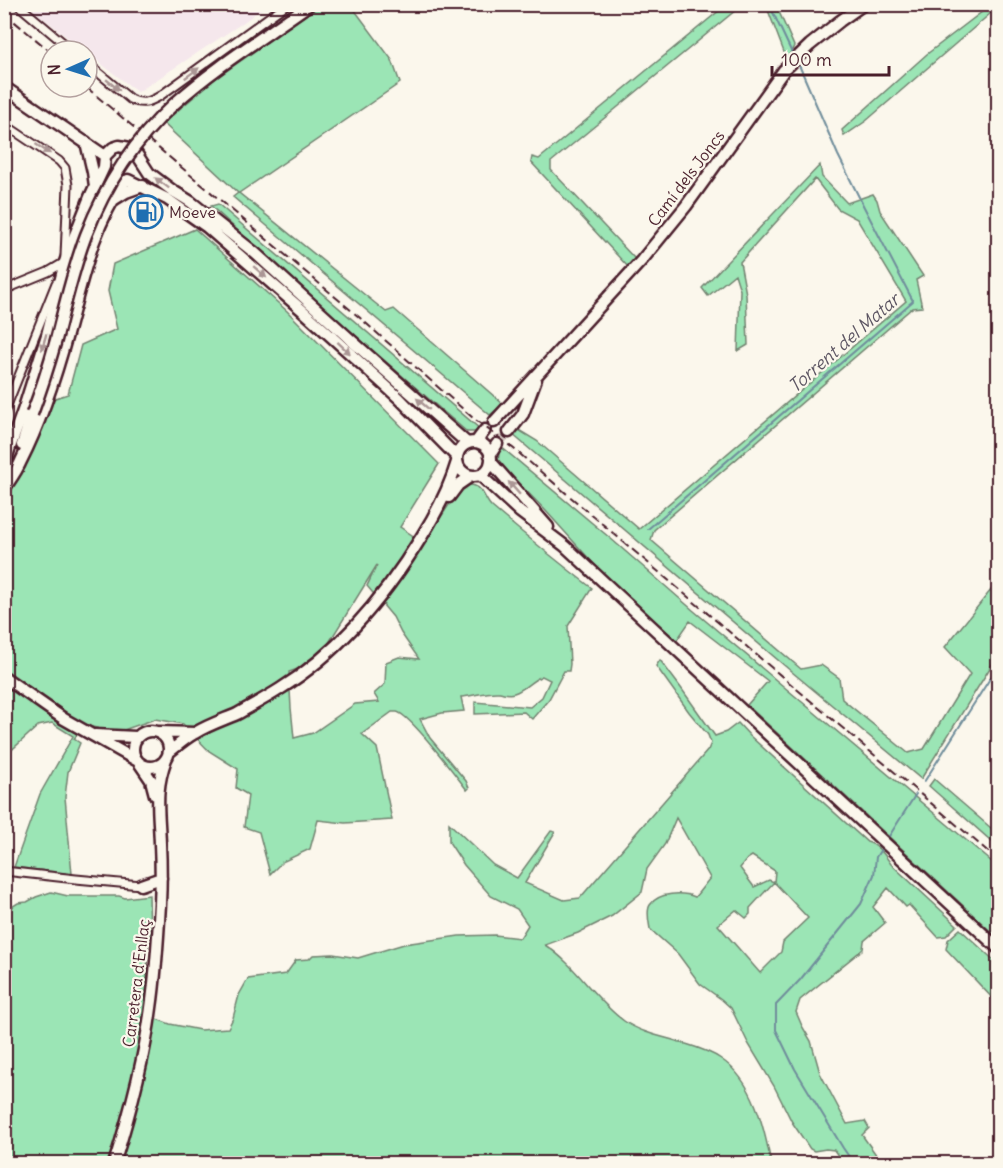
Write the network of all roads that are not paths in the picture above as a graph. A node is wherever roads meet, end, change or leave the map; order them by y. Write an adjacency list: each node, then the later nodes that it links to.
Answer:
1 (18, 4): 5 (street)
2 (287, 4): 6 (street, one-way to 2)
3 (310, 4): 25 (street, bridge)
4 (864, 4): 22 (street, Camí dels Joncs)
5 (59, 39)
6 (99, 73)
7 (4, 87): 10 (street)
8 (7, 126): 9 (street); 17 (street, one-way to 17)
9 (4, 135)
10 (86, 142): 12 (street); 14 (street)
11 (139, 159): 12 (street); 13 (street); 30 (street, one-way to 11)
12 (105, 161): 13 (street); 14 (street)
13 (127, 180): 15 (street); 16 (street)
14 (95, 186): 18 (street)
15 (143, 186): 16 (street); 33 (street, one-way to 33)
16 (113, 201): 19 (street)
17 (65, 224): 18 (street); 20 (street)
18 (74, 235): 19 (street); 20 (street)
19 (94, 239): 37 (street)
20 (65, 262): 21 (street); 24 (street); 34 (street, one-way to 34)
21 (4, 290)
22 (537, 376): 23 (street, Camí dels Joncs); 26 (street, Camí dels Joncs)
23 (522, 391): 26 (street); 27 (street, Camí dels Joncs)
24 (4, 413)
25 (32, 414): 35 (street); 37 (street)
26 (523, 414): 29 (street, Camí dels Joncs)
27 (494, 422)
28 (485, 430): 30 (street)
29 (509, 432)
30 (471, 443): 32 (street); 33 (street)
31 (497, 444): 32 (street)
32 (490, 458): 36 (street); 39 (street, one-way to 32)
33 (457, 459): 36 (street); 38 (street)
34 (4, 464)
35 (4, 471)
36 (476, 476): 38 (street); 39 (street)
37 (5, 488)
38 (437, 511): 42 (street)
39 (565, 546): 52 (street)
40 (4, 677): 43 (street)
41 (159, 732): 42 (street); 44 (street); 45 (street)
42 (195, 733): 45 (street)
43 (94, 735): 44 (street); 46 (street)
44 (136, 737): 46 (street)
45 (168, 755): 46 (street); 47 (street, Carretera d'Enllaç)
46 (138, 762): 47 (street, Carretera d'Enllaç)
47 (157, 802): 49 (street, Carretera d'Enllaç)
48 (4, 871): 50 (street)
49 (161, 878): 50 (street); 51 (street, Carretera d'Enllaç)
50 (141, 885): 51 (street)
51 (160, 894): 53 (street, Carretera d'Enllaç)
52 (999, 948)
53 (114, 1164)

